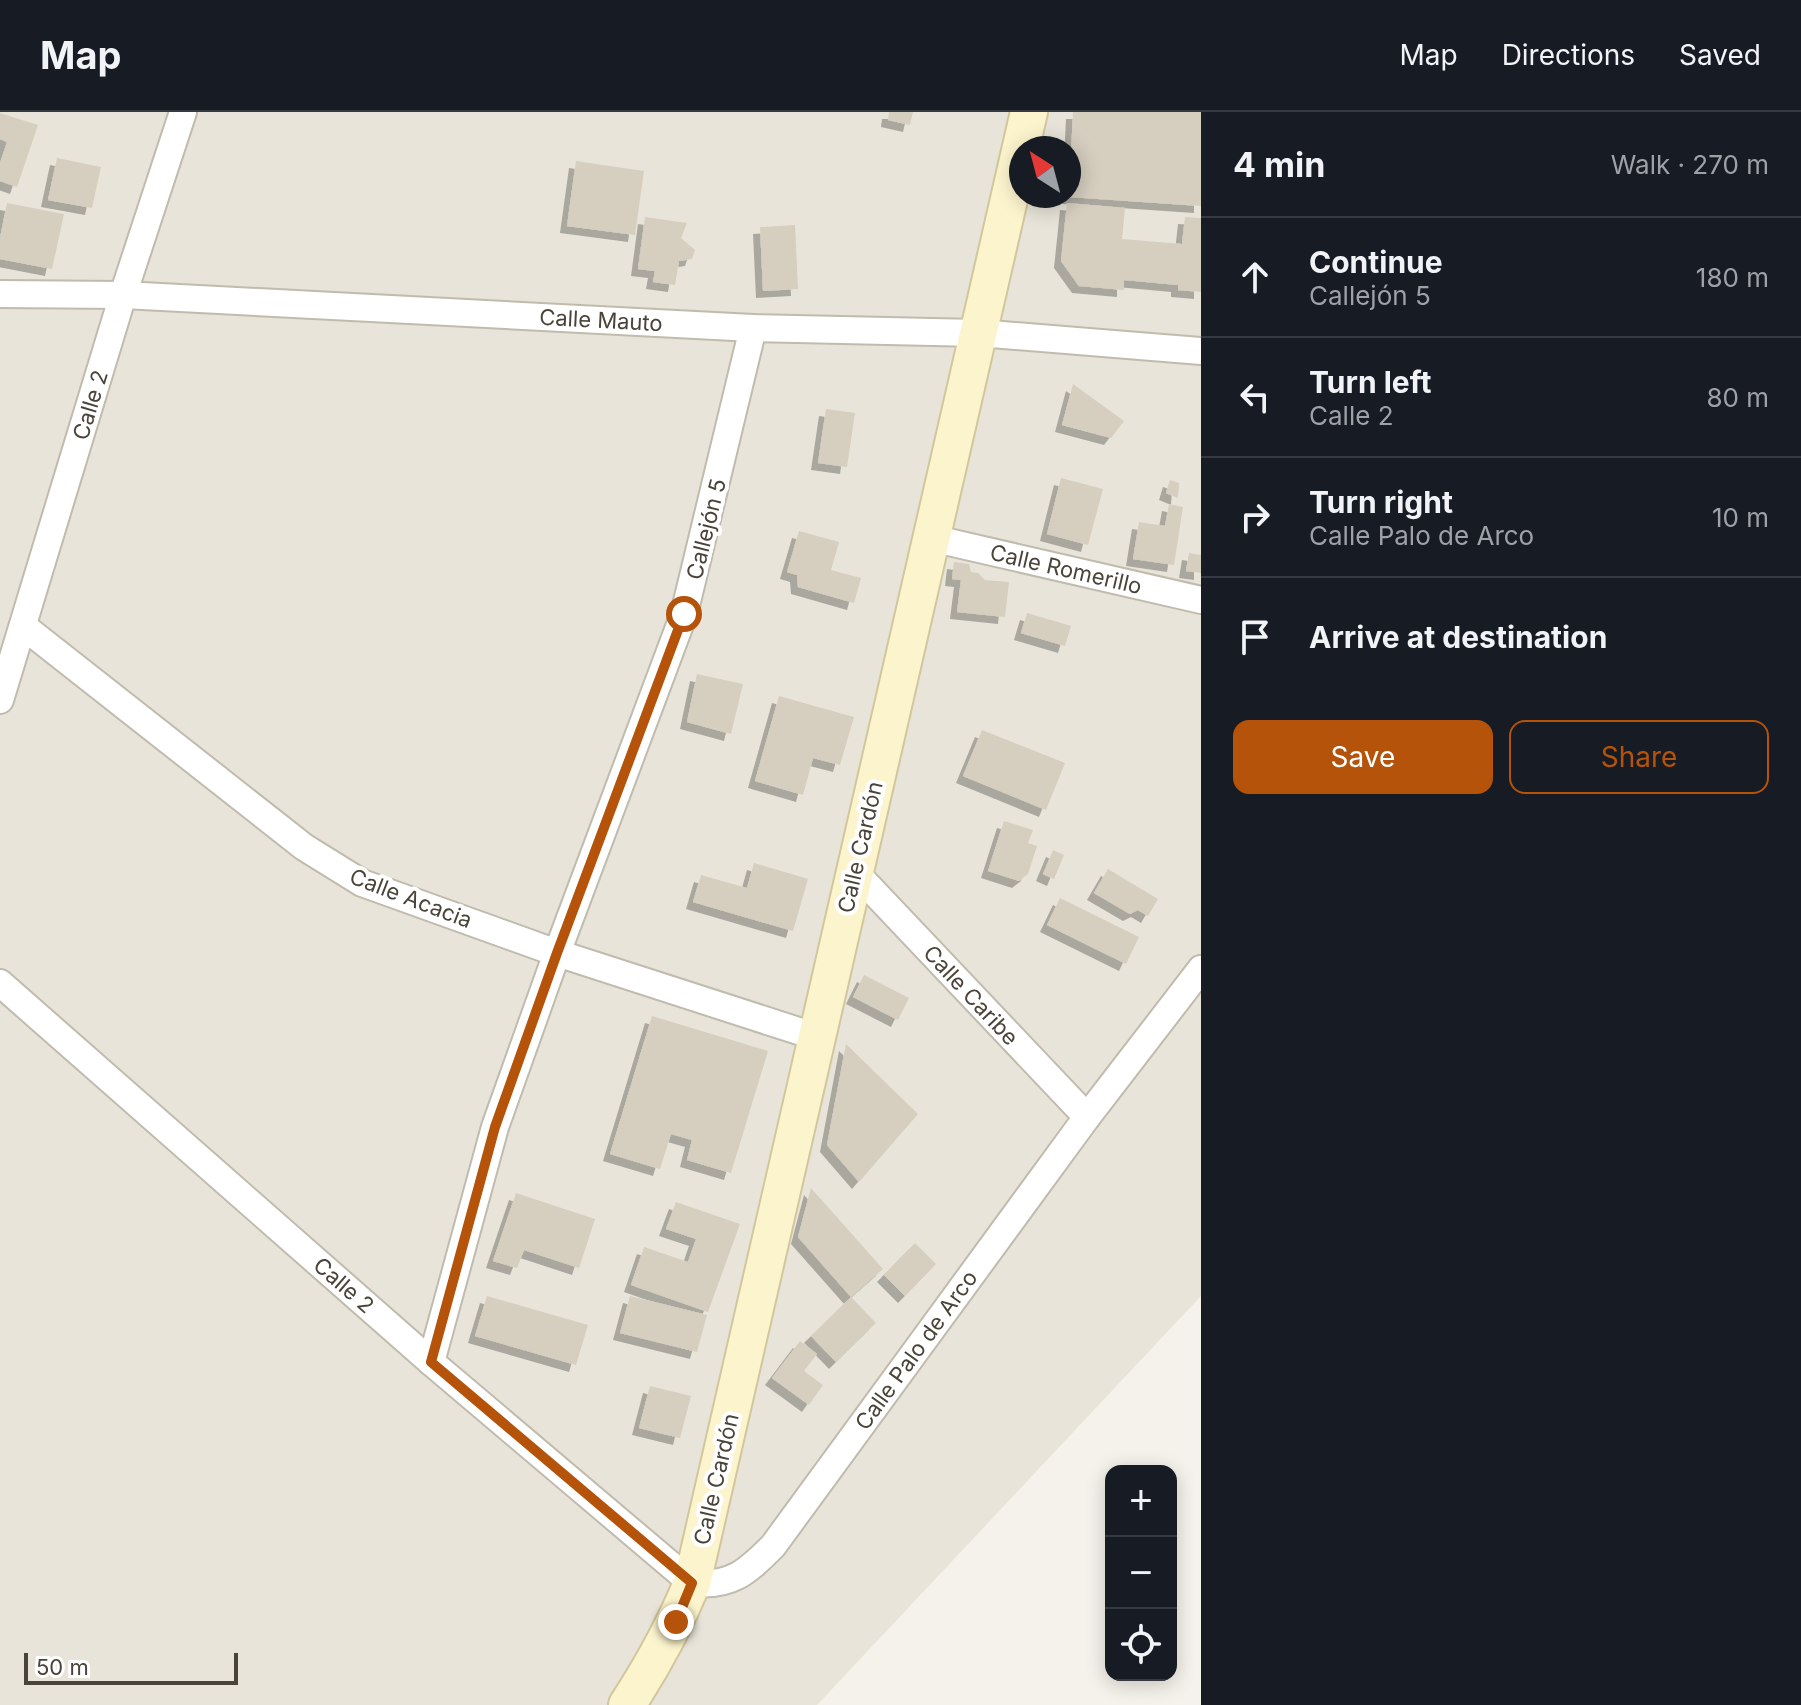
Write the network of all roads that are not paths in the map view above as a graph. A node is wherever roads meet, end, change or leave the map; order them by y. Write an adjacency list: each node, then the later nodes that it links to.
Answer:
1 (183, 112): 4 (street, Calle 2)
2 (1029, 112): 6 (main road, Calle Cardón)
3 (0, 294): 4 (street, Calle Mauto)
4 (123, 295): 5 (street, Calle Mauto); 10 (street, Calle 2)
5 (753, 328): 6 (street, Calle Mauto); 13 (street, Callejón 5)
6 (978, 333): 7 (street, Calle Mauto); 8 (main road, Calle Cardón)
7 (1201, 351)
8 (931, 538): 9 (street, Calle Romerillo); 12 (main road, Calle Cardón)
9 (1201, 600)
10 (23, 626): 11 (street, Calle 2); 13 (street, Calle Acacia)
11 (0, 700)
12 (855, 872): 16 (main road, Calle Cardón); 17 (street, Calle Caribe)
13 (557, 953): 16 (street, Calle Acacia); 18 (street, Callejón 5)
14 (1201, 969): 17 (street, Calle Palo de Arco)
15 (0, 983): 18 (street, Calle 2)
16 (817, 1037): 19 (main road, Calle Cardón)
17 (1087, 1117): 19 (street, Calle Palo de Arco)
18 (431, 1362): 19 (street, Calle 2)
19 (692, 1583): 20 (main road)
20 (627, 1705)

